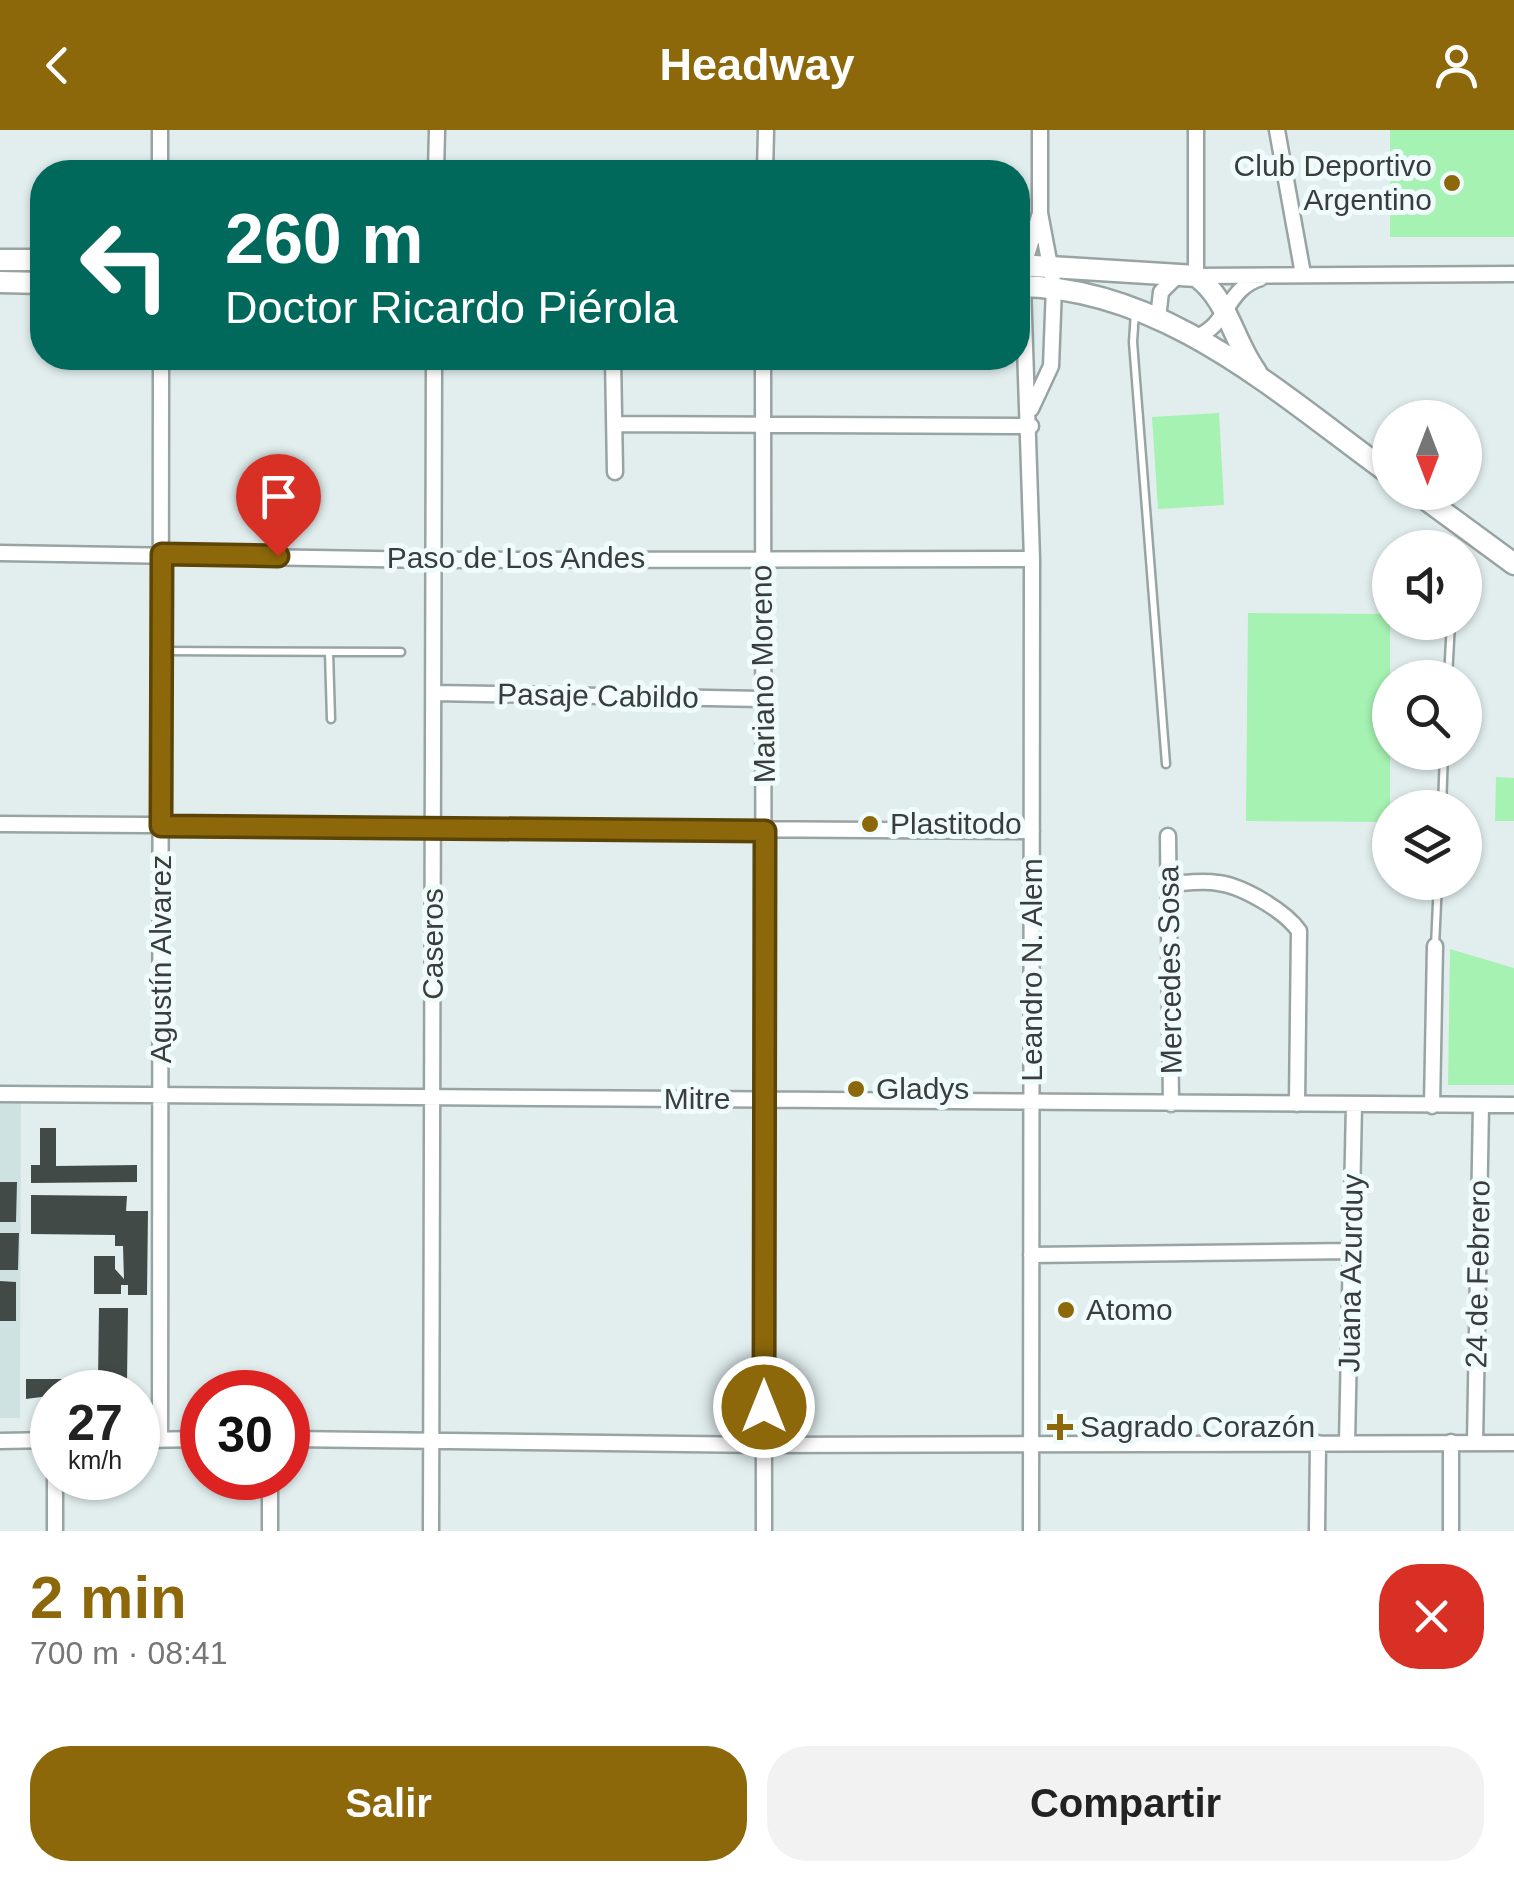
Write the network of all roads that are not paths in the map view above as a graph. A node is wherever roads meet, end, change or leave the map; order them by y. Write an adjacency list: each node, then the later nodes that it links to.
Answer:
1 (160, 130): 7 (street)
2 (438, 130): 8 (street)
3 (766, 130): 9 (street)
4 (1040, 130): 10 (street, Leandro N. Alem)
5 (1196, 130): 19 (street)
6 (1277, 130): 17 (street)
7 (160, 160)
8 (437, 160)
9 (765, 160)
10 (1040, 213): 11 (street, Leandro N. Alem); 14 (street, Leandro N. Alem)
11 (1030, 244)
12 (0, 260): 13 (main road)
13 (30, 260)
14 (1050, 265): 15 (main road); 19 (main road); 23 (street, Leandro N. Alem)
15 (1030, 272)
16 (1271, 274): 17 (street); 19 (street); 25 (street)
17 (1303, 274): 18 (street)
18 (1514, 274)
19 (1187, 275): 25 (main road); 26 (street)
20 (1030, 279): 23 (main road)
21 (0, 282): 22 (main road)
22 (30, 283)
23 (1054, 287): 24 (main road); 34 (street, Leandro N. Alem)
24 (1136, 306): 26 (main road); 52 (lane)
25 (1225, 308): 27 (street); 33 (main road)
26 (1158, 318): 27 (main road)
27 (1196, 337): 33 (main road)
28 (161, 370): 41 (street, Agustín Alvarez)
29 (434, 370): 44 (street, Caseros)
30 (613, 370): 35 (street)
31 (764, 370): 36 (street, Mariano Moreno)
32 (1027, 370): 34 (street, Leandro N. Alem)
33 (1263, 382): 37 (main road)
34 (1030, 418): 36 (street); 43 (street, Leandro N. Alem)
35 (614, 424): 36 (street); 38 (street)
36 (763, 425): 42 (street, Mariano Moreno)
37 (1372, 461)
38 (614, 472)
39 (1440, 510): 45 (main road)
40 (0, 553): 41 (street, Paso de Los Andes)
41 (162, 554): 44 (street, Paso de Los Andes); 46 (street, Agustín Alvarez)
42 (762, 557): 43 (street, Paso de Los Andes); 44 (street, Paso de Los Andes); 50 (street, Mariano Moreno)
43 (1032, 559): 57 (street, Leandro N. Alem)
44 (433, 560): 49 (street, Caseros)
45 (1514, 564)
46 (162, 651): 47 (lane); 54 (street, Agustín Alvarez)
47 (329, 652): 48 (lane); 51 (lane)
48 (401, 652)
49 (434, 693): 50 (street, Pasaje Cabildo); 55 (street, Caseros)
50 (762, 699): 56 (street, Mariano Moreno)
51 (331, 719)
52 (1166, 764)
53 (0, 824): 54 (street)
54 (161, 826): 55 (street); 63 (street, Agustín Alvarez)
55 (432, 826): 56 (street); 64 (street, Caseros)
56 (765, 831): 57 (street); 65 (street, Mariano Moreno)
57 (1032, 831): 66 (street, Leandro N. Alem)
58 (1168, 836): 59 (street, Mercedes Sosa)
59 (1170, 884): 67 (street, Mercedes Sosa); 68 (street)
60 (1437, 900): 61 (lane)
61 (1435, 946): 71 (street)
62 (0, 1094): 63 (street, Mitre)
63 (160, 1094): 64 (street, Mitre); 75 (street, Agustín Alvarez)
64 (433, 1098): 65 (street, Mitre); 81 (street, Caseros)
65 (764, 1099): 66 (street, Mitre); 88 (street, Mariano Moreno)
66 (1032, 1102): 67 (street, Mitre); 74 (street, Leandro N. Alem)
67 (1172, 1104): 68 (street, Mitre)
68 (1297, 1104): 69 (street, Mitre)
69 (1354, 1104): 71 (street, Mitre); 73 (street, Juana Azurduy)
70 (1481, 1105): 71 (street, Mitre); 72 (street, Mitre); 87 (street, 24 de Febrero)
71 (1432, 1106)
72 (1514, 1106)
73 (1352, 1251): 74 (street); 84 (street, Juana Azurduy)
74 (1031, 1256): 86 (street, Leandro N. Alem)
75 (160, 1370)
76 (310, 1439): 81 (street)
77 (30, 1440): 80 (street)
78 (160, 1440): 79 (street)
79 (180, 1440)
80 (0, 1441)
81 (431, 1442): 88 (street); 93 (street, Caseros)
82 (1451, 1442): 84 (street); 87 (street); 97 (street)
83 (1318, 1443): 84 (street); 86 (street); 96 (street)
84 (1347, 1443)
85 (1514, 1443): 87 (street)
86 (1031, 1444): 88 (street); 95 (street, Leandro N. Alem)
87 (1474, 1444)
88 (764, 1446): 94 (street, Mariano Moreno)
89 (55, 1500): 91 (street)
90 (270, 1500): 92 (street)
91 (55, 1531)
92 (270, 1531)
93 (431, 1531)
94 (764, 1531)
95 (1030, 1531)
96 (1317, 1531)
97 (1451, 1531)

